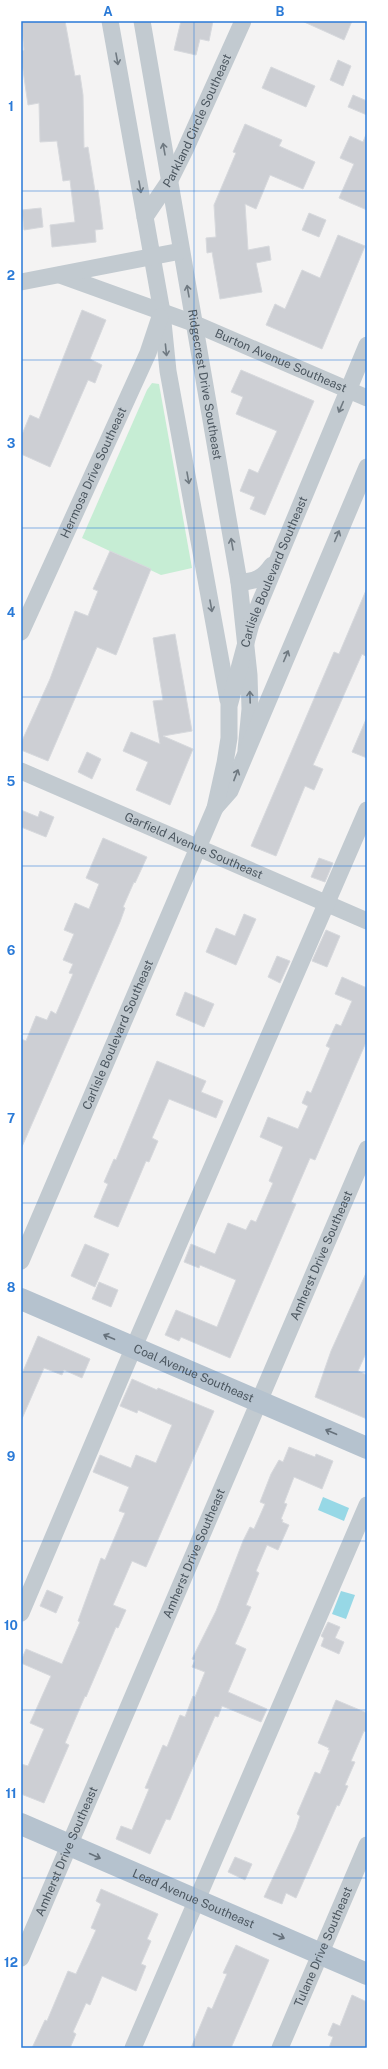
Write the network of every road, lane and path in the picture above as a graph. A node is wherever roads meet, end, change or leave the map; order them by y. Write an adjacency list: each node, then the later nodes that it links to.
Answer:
1 (110, 21): 5 (street, one-way to 5)
2 (142, 21): 4 (street, Ridgecrest Drive Southeast, one-way to 2)
3 (242, 21): 4 (street, Parkland Circle Southeast)
4 (170, 180): 5 (street, Parkland Circle Southeast); 6 (street, Ridgecrest Drive Southeast)
5 (145, 216): 7 (street)
6 (181, 251): 7 (street); 11 (street, Ridgecrest Drive Southeast, one-way to 6)
7 (152, 256): 8 (street); 10 (street)
8 (60, 275): 9 (street); 10 (street, Burton Avenue Southeast)
9 (21, 282)
10 (162, 312): 11 (street, Burton Avenue Southeast); 18 (street, Hermosa Drive Southeast); 20 (street, one-way to 20)
11 (193, 323): 13 (street, Burton Avenue Southeast); 17 (street, Ridgecrest Drive Southeast, one-way to 11)
12 (367, 345): 13 (street, Carlisle Boulevard Southeast)
13 (348, 389): 14 (street, Burton Avenue Southeast); 16 (street, Carlisle Boulevard Southeast, one-way to 16)
14 (367, 398)
15 (367, 467): 21 (street, Carlisle Boulevard Southeast, one-way to 15)
16 (280, 553): 17 (street); 19 (street, Carlisle Boulevard Southeast)
17 (239, 582): 19 (street, Ridgecrest Drive Southeast)
18 (21, 632)
19 (246, 639): 20 (street, Carlisle Boulevard Southeast); 21 (street, Ridgecrest Drive Southeast, one-way to 19)
20 (229, 706): 23 (street, Carlisle Boulevard Southeast)
21 (246, 750): 23 (street, Carlisle Boulevard Southeast, one-way to 21)
22 (21, 771): 25 (street, Garfield Avenue Southeast)
23 (215, 808): 25 (street, Carlisle Boulevard Southeast)
24 (367, 810): 26 (street)
25 (197, 848): 26 (street, Garfield Avenue Southeast); 29 (street, Carlisle Boulevard Southeast)
26 (327, 903): 27 (street, Garfield Avenue Southeast); 31 (street)
27 (367, 921)
28 (367, 1149): 32 (street, Amherst Drive Southeast)
29 (21, 1261)
30 (21, 1299): 31 (main road, Coal Avenue Southeast, one-way to 30)
31 (134, 1348): 32 (main road, Coal Avenue Southeast); 35 (street)
32 (260, 1402): 33 (main road, Coal Avenue Southeast, one-way to 32); 37 (street, Amherst Drive Southeast)
33 (367, 1448)
34 (367, 1505): 39 (street)
35 (21, 1613)
36 (21, 1824): 37 (main road, Lead Avenue Southeast)
37 (71, 1845): 39 (main road, Lead Avenue Southeast, one-way to 39); 41 (street, Amherst Drive Southeast)
38 (367, 1845): 40 (street, Tulane Drive Southeast)
39 (197, 1900): 40 (main road, Lead Avenue Southeast, one-way to 40); 43 (street)
40 (320, 1953): 42 (main road, Lead Avenue Southeast); 44 (street, Tulane Drive Southeast)
41 (21, 1958)
42 (367, 1974)
43 (133, 2048)
44 (280, 2048)

